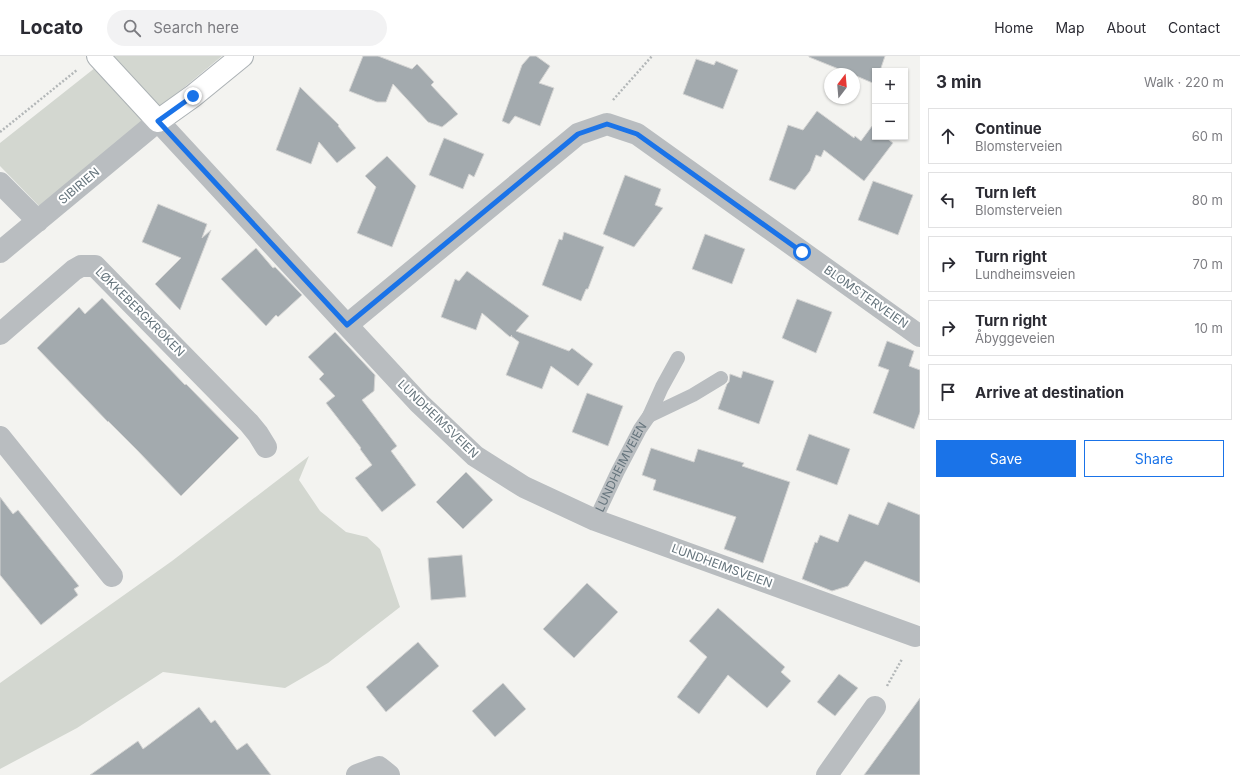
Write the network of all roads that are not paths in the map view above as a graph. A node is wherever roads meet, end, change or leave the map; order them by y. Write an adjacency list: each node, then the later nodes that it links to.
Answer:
1 (242, 56): 3 (street)
2 (90, 61): 3 (street)
3 (158, 121): 5 (street, SIBIRIEN); 7 (street, LUNDHEIMSVEIEN)
4 (0, 183): 5 (street)
5 (38, 221): 6 (street, SIBIRIEN)
6 (0, 252)
7 (347, 325): 9 (street, BLOMSTERVEIEN); 15 (street, LUNDHEIMSVEIEN)
8 (0, 334): 14 (street, LØKKEBERGKROKEN)
9 (920, 336)
10 (678, 358): 12 (lane, LUNDHEIMVEIEN)
11 (721, 378): 12 (lane, LUNDHEIMVEIEN)
12 (649, 416): 15 (lane, LUNDHEIMVEIEN)
13 (0, 437): 16 (street)
14 (266, 447)
15 (595, 520): 17 (street, LUNDHEIMSVEIEN)
16 (112, 576)
17 (915, 636)
18 (875, 707): 21 (street)
19 (358, 775): 20 (street)
20 (389, 775)
21 (827, 775)

